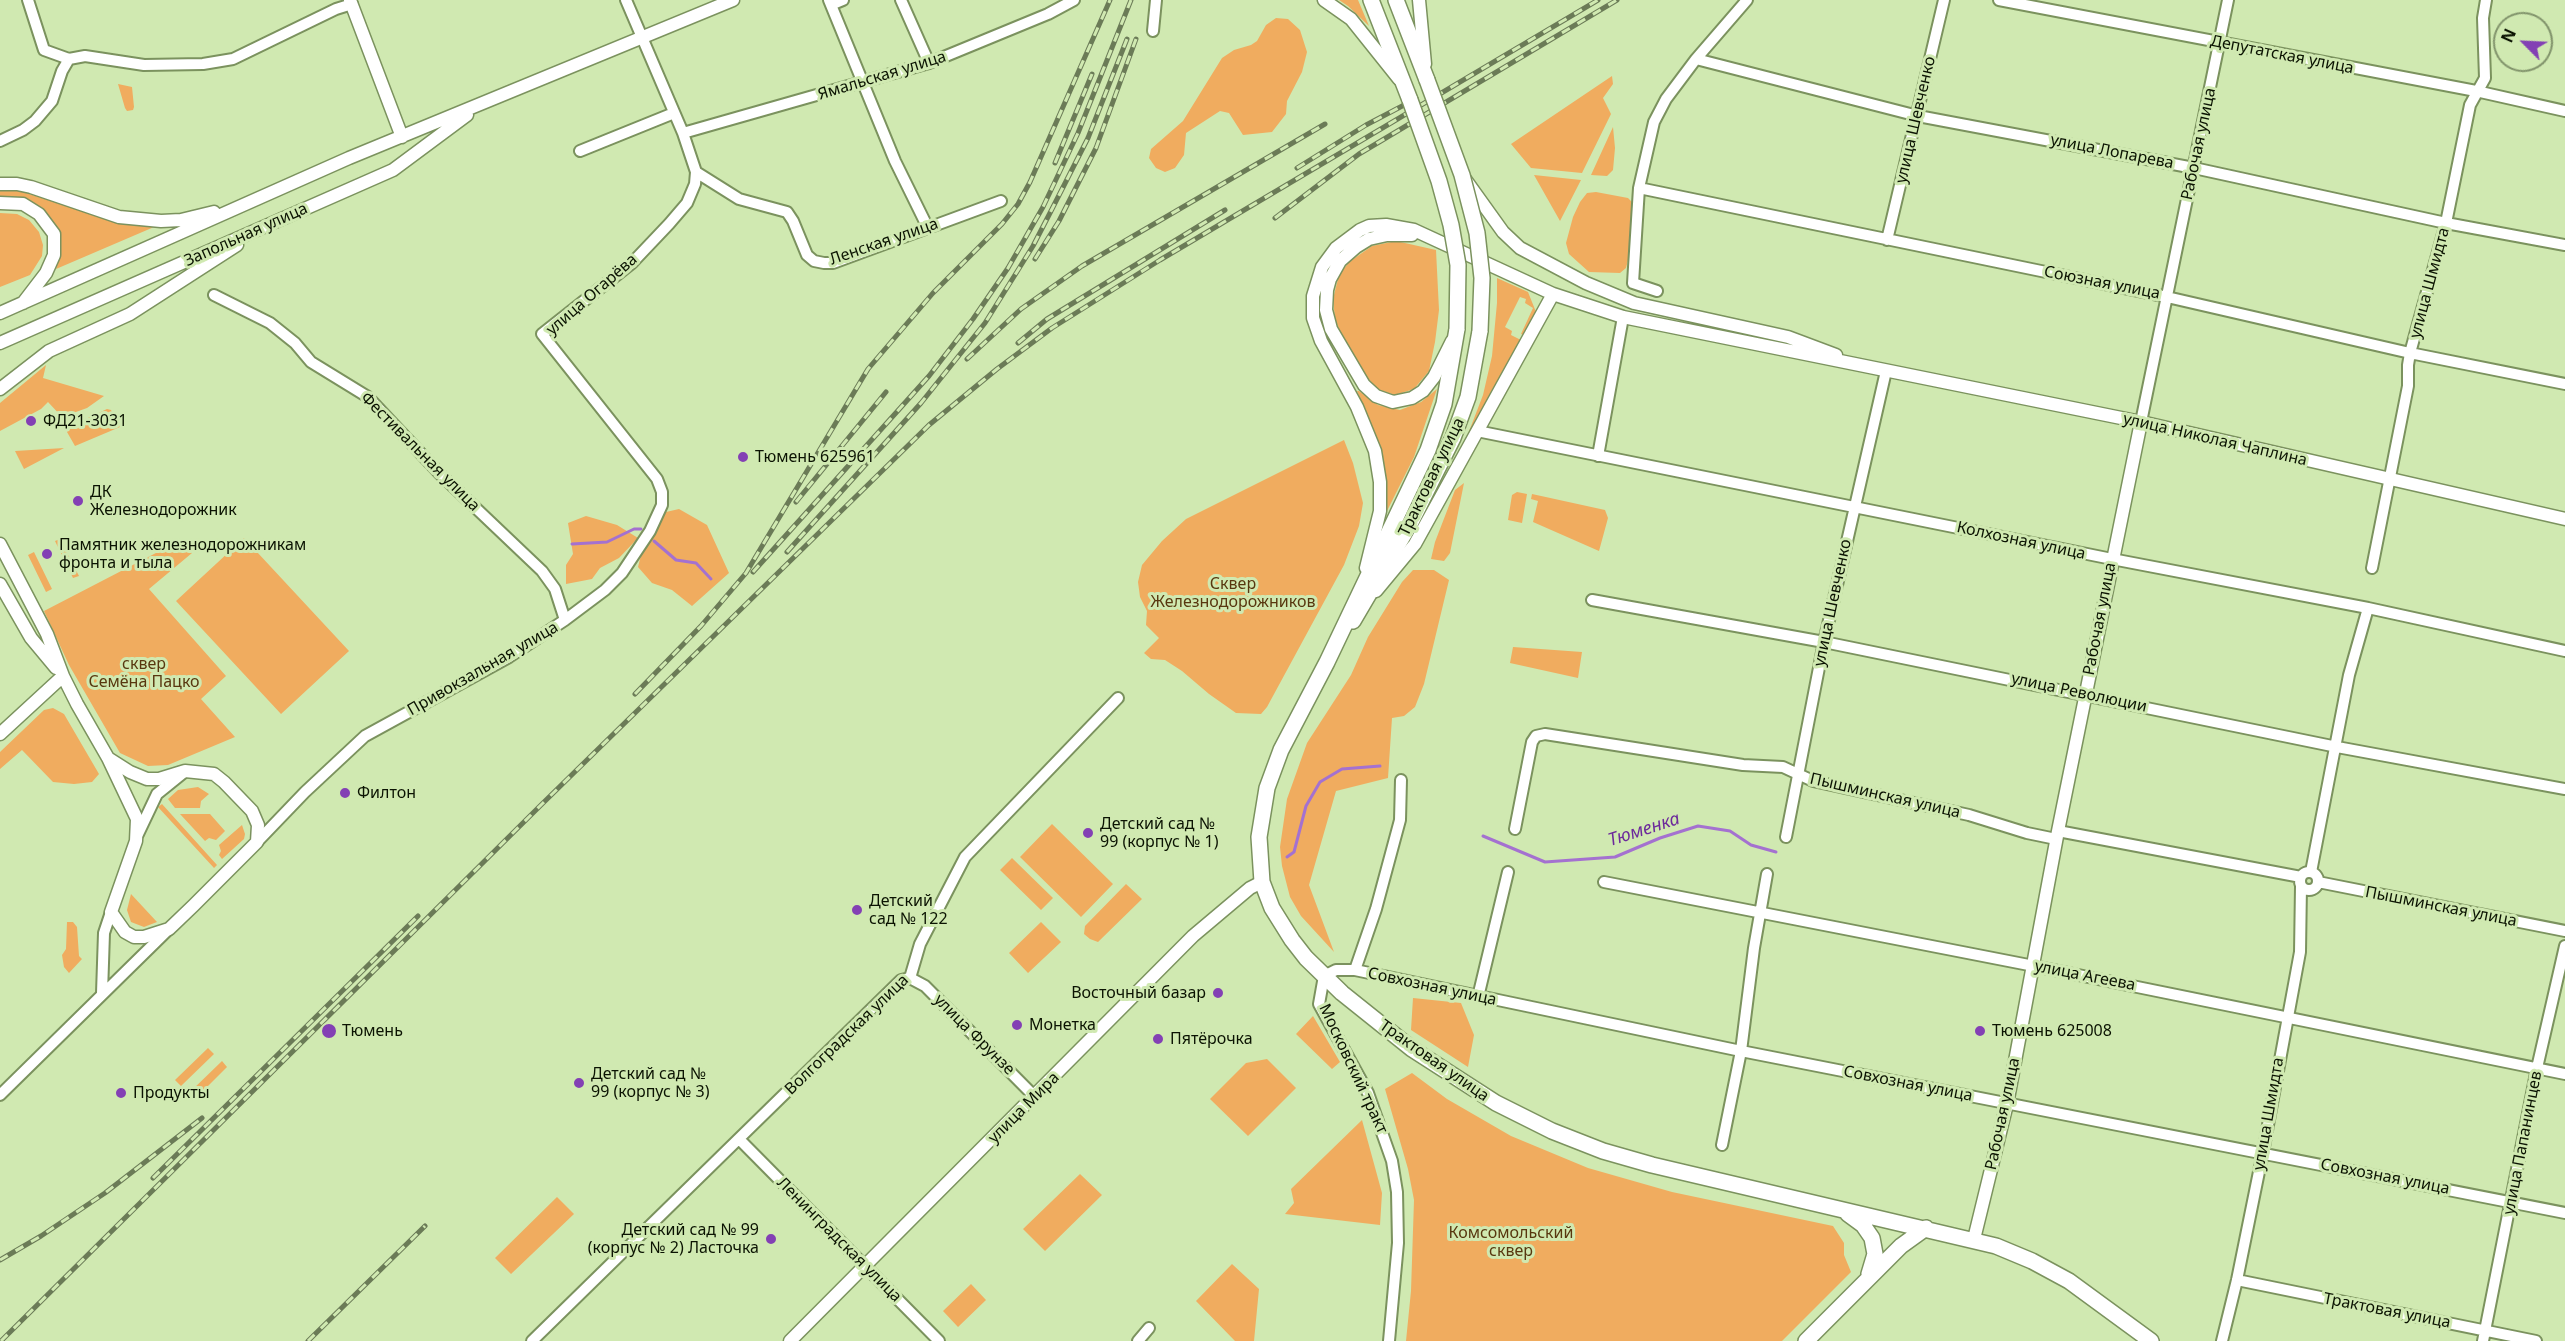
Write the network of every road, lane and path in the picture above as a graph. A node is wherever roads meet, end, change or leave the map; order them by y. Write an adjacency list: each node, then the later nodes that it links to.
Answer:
1 (28, 0): 23 (street)
2 (626, 0): 20 (street)
3 (733, 0): 20 (street, Запольная улица)
4 (843, 0): 18 (street)
5 (901, 0): 24 (street)
6 (1074, 0): 24 (street, Ямальская улица)
7 (1156, 0): 19 (street)
8 (1324, 0): 27 (street)
9 (1371, 0): 27 (main road, Трактовая улица)
10 (1396, 0): 25 (main road, Трактовая улица)
11 (1419, 0): 25 (street)
12 (1747, 0): 22 (street)
13 (1944, 0): 32 (street, улица Шевченко)
14 (1999, 0): 21 (street, Депутатская улица)
15 (2228, 0): 21 (street, Рабочая улица)
16 (2486, 0): 28 (street, улица Шмидта)
17 (351, 2): 23 (street); 34 (street)
18 (830, 2): 26 (street)
19 (1153, 31)
20 (642, 38): 29 (street, Запольная улица); 31 (street)
21 (2220, 43): 28 (street, Депутатская улица); 37 (street, Рабочая улица)
22 (1696, 59): 32 (street, улица Лопарева); 41 (street)
23 (69, 60): 35 (street)
24 (928, 63): 26 (street, Ямальская улица)
25 (1427, 81): 39 (main road, Трактовая улица, bridge)
26 (862, 84): 33 (street, Ямальская улица); 47 (street)
27 (1406, 89): 58 (main road, Трактовая улица, bridge)
28 (2476, 91): 30 (street, Депутатская улица); 45 (street, улица Шмидта)
29 (480, 105): 34 (street, Запольная улица); 46 (street, Запольная улица)
30 (2565, 111)
31 (674, 113): 33 (street); 36 (street)
32 (1918, 116): 37 (street, улица Лопарева); 49 (street, улица Шевченко)
33 (683, 133): 38 (street)
34 (402, 136): 42 (street, Запольная улица)
35 (0, 141)
36 (580, 151)
37 (2194, 168): 45 (street, улица Лопарева); 54 (street, Рабочая улица)
38 (696, 172): 47 (street, Ленская улица); 69 (street, улица Огарёва)
39 (1462, 175): 61 (street); 76 (main road, Трактовая улица, bridge)
40 (0, 184): 42 (street)
41 (1639, 188): 49 (street, Союзная улица); 51 (street)
42 (254, 201): 55 (street, Запольная улица)
43 (1001, 201): 47 (street, Ленская улица)
44 (0, 203): 55 (street)
45 (2446, 223): 50 (street, улица Лопарева); 60 (street, улица Шмидта)
46 (267, 225): 59 (street, Запольная улица); 64 (street)
47 (928, 228)
48 (1429, 237): 52 (street); 58 (street); 76 (street)
49 (1887, 240): 54 (street, Союзная улица)
50 (2565, 245)
51 (1657, 291)
52 (1553, 294): 57 (street); 66 (street)
53 (214, 295): 79 (street, Фестивальная улица)
54 (2167, 297): 60 (street, Союзная улица); 65 (street, Рабочая улица)
55 (22, 304): 56 (street, Запольная улица)
56 (0, 313)
57 (1623, 317): 61 (street); 67 (street)
58 (1457, 329): 76 (main road, Трактовая улица)
59 (0, 343)
60 (2410, 353): 63 (street, Союзная улица); 68 (street, улица Шмидта)
61 (1864, 366): 62 (street, улица Николая Чаплина)
62 (1886, 371): 65 (street, улица Николая Чаплина); 70 (street, улица Шевченко)
63 (2565, 384)
64 (0, 388)
65 (2141, 422): 68 (street, улица Николая Чаплина); 73 (street, Рабочая улица)
66 (1477, 431): 67 (street, Колхозная улица); 76 (street)
67 (1598, 456): 70 (street, Колхозная улица)
68 (2391, 480): 71 (street, улица Николая Чаплина); 74 (street, улица Шмидта)
69 (662, 505): 79 (street, Привокзальная улица)
70 (1854, 506): 73 (street, Колхозная улица); 80 (street, улица Шевченко)
71 (2565, 519)
72 (0, 544): 82 (street)
73 (2112, 560): 78 (street, Колхозная улица); 83 (street, Рабочая улица)
74 (2372, 568)
75 (0, 584): 82 (street)
76 (1364, 594): 100 (main road, Трактовая улица)
77 (1592, 600): 80 (street, улица Революции)
78 (2368, 608): 81 (street, Колхозная улица); 86 (street, улица Шмидта)
79 (565, 621): 96 (street, Привокзальная улица)
80 (1824, 642): 83 (street, улица Революции); 89 (street, улица Шевченко)
81 (2565, 651)
82 (63, 676): 85 (street); 87 (street)
83 (2085, 694): 86 (street, улица Революции); 93 (street, Рабочая улица)
84 (1118, 698): 110 (street, Волгоградская улица)
85 (0, 734)
86 (2337, 747): 91 (street, улица Революции); 99 (street, улица Шмидта)
87 (108, 758): 88 (street); 95 (street)
88 (185, 771): 95 (street); 96 (street)
89 (1799, 775): 92 (street, Пышминская улица); 93 (street, Пышминская улица); 94 (street, улица Шевченко)
90 (1401, 780): 108 (street)
91 (2565, 789)
92 (1515, 830)
93 (2057, 835): 99 (street, Пышминская улица); 107 (street, Рабочая улица)
94 (1786, 837)
95 (136, 841): 102 (street)
96 (257, 842): 104 (street)
97 (1509, 872): 112 (street)
98 (1767, 874): 103 (street)
99 (2308, 879): 105 (street, Пышминская улица); 113 (street, улица Шмидта)
100 (1263, 882): 109 (main road, Трактовая улица); 118 (street, улица Мира)
101 (1604, 882): 103 (street, улица Агеева)
102 (111, 912): 104 (street); 111 (street)
103 (1760, 913): 107 (street, улица Агеева); 114 (street)
104 (169, 929): 111 (street)
105 (2565, 931)
106 (2565, 946): 115 (street, улица Папанинцев)
107 (2034, 966): 113 (street, улица Агеева); 119 (street, Рабочая улица)
108 (1355, 970): 109 (street, Совхозная улица); 112 (street, Совхозная улица)
109 (1324, 976): 124 (main road, Трактовая улица); 137 (street, Московский тракт)
110 (910, 978): 118 (street, улица Фрунзе); 120 (street, Волгоградская улица)
111 (102, 993): 117 (street)
112 (1478, 996): 114 (street, Совхозная улица)
113 (2287, 1017): 115 (street, улица Агеева); 122 (street, улица Шмидта)
114 (1741, 1051): 119 (street, Совхозная улица); 121 (street)
115 (2537, 1068): 116 (street, улица Агеева); 123 (street, улица Папанинцев)
116 (2565, 1074)
117 (0, 1095)
118 (1035, 1096): 128 (street, улица Мира)
119 (2007, 1104): 122 (street, Совхозная улица); 127 (street, Рабочая улица)
120 (740, 1140): 128 (street, Ленинградская улица); 133 (street, Волгоградская улица)
121 (1722, 1145)
122 (2263, 1152): 123 (street, Совхозная улица); 129 (street, улица Шмидта)
123 (2512, 1202): 125 (street, Совхозная улица); 132 (street, улица Папанинцев)
124 (1833, 1207): 126 (main road, Трактовая улица); 130 (main road)
125 (2565, 1212)
126 (1926, 1228): 127 (main road, Трактовая улица); 130 (main road)
127 (1974, 1239): 139 (main road, Трактовая улица)
128 (865, 1266): 134 (street, улица Мира); 135 (street, Ленинградская улица)
129 (2237, 1280): 132 (street, Трактовая улица); 140 (street, улица Шмидта)
130 (1865, 1282): 138 (main road)
131 (1149, 1328): 136 (street)
132 (2484, 1336): 141 (street, Трактовая улица)
133 (532, 1341)
134 (790, 1341)
135 (939, 1341)
136 (1138, 1341)
137 (1389, 1341)
138 (1806, 1341)
139 (2151, 1341)
140 (2222, 1341)
141 (2536, 1341)

